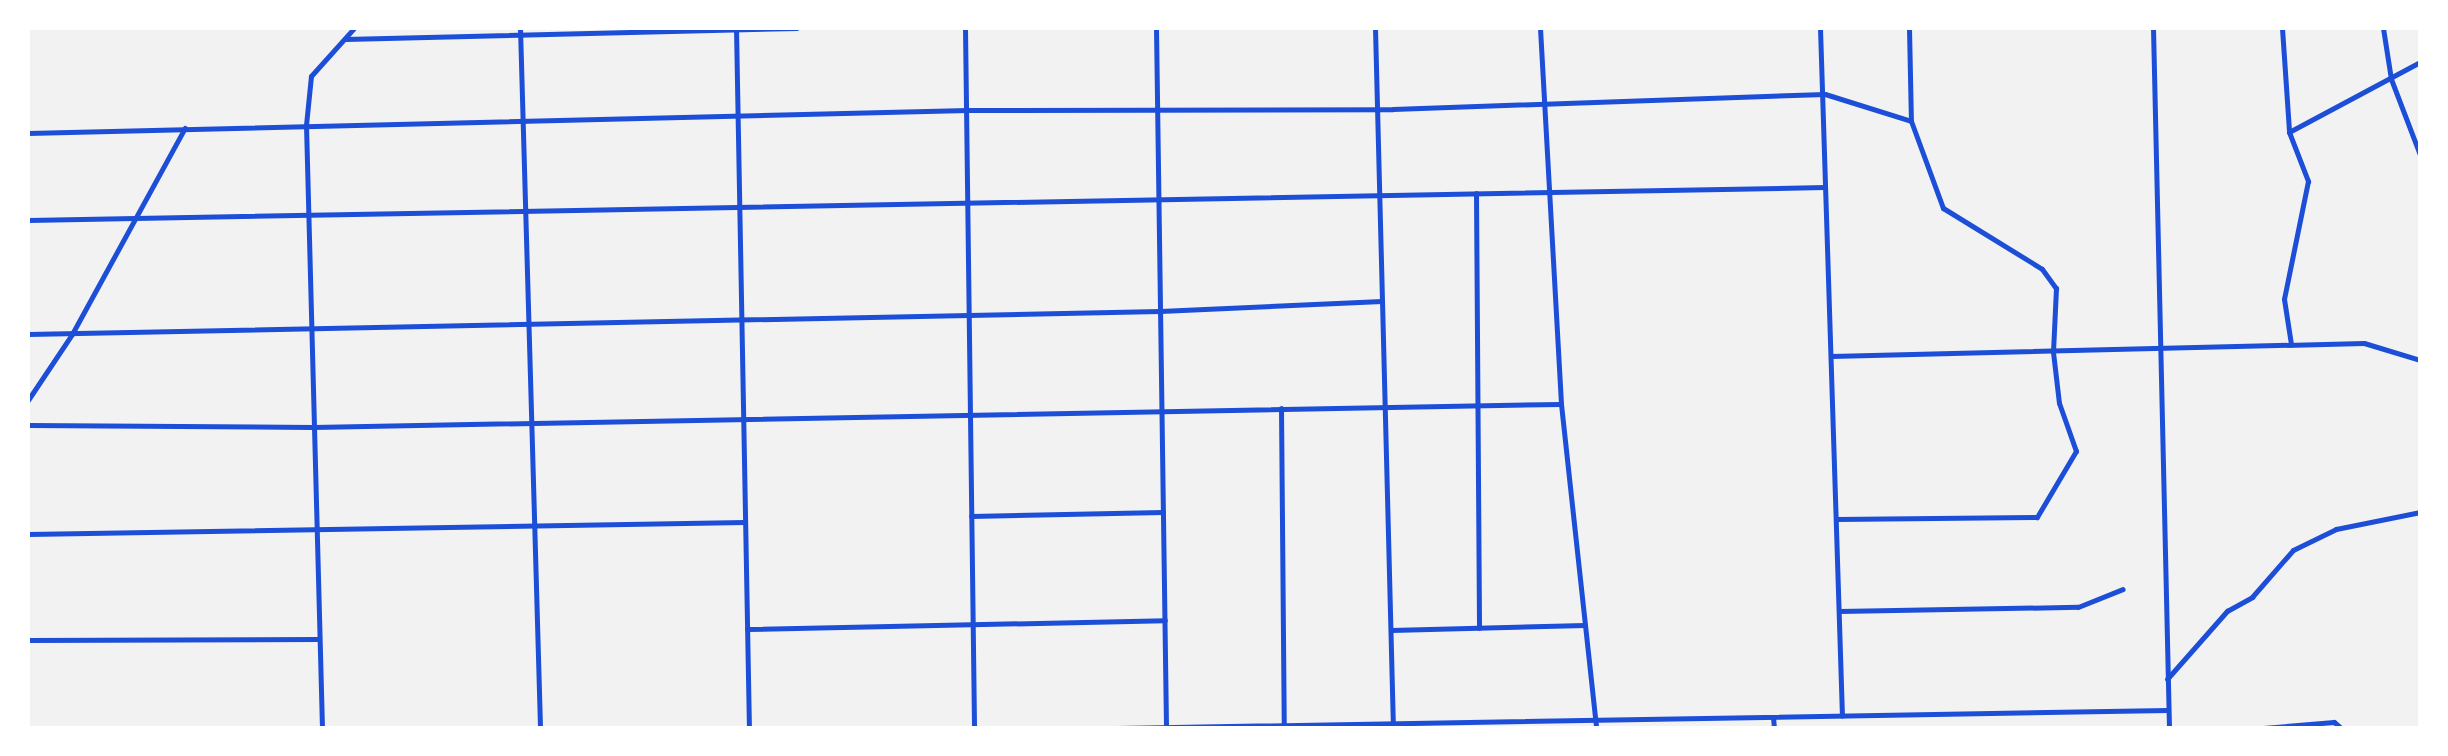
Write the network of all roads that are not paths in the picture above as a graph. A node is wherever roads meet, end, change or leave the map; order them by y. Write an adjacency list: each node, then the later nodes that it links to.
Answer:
1 (354, 28): 14 (street)
2 (797, 28): 12 (street)
3 (965, 28): 20 (street)
4 (1156, 28): 21 (street)
5 (1375, 28): 19 (street)
6 (1540, 28): 18 (street)
7 (1820, 28): 17 (street)
8 (1909, 28): 23 (street)
9 (2153, 28): 50 (street)
10 (2282, 28): 27 (street)
11 (2383, 28): 16 (street)
12 (736, 29): 13 (street); 22 (street)
13 (521, 31): 14 (street); 24 (street)
14 (345, 39): 25 (street)
15 (2420, 62): 16 (street)
16 (2391, 79): 27 (street); 29 (street)
17 (1825, 94): 18 (street); 23 (street); 30 (street)
18 (1542, 103): 19 (street); 31 (street)
19 (1377, 109): 21 (street); 33 (street)
20 (968, 110): 21 (street); 22 (street); 35 (street)
21 (1158, 111): 34 (street)
22 (738, 118): 24 (street); 36 (street)
23 (1911, 121): 51 (street)
24 (524, 122): 25 (street); 37 (street)
25 (306, 125): 26 (street); 38 (street)
26 (185, 128): 28 (street); 39 (street)
27 (2289, 132): 49 (street)
28 (28, 133)
29 (2420, 155)
30 (1825, 187): 31 (street); 52 (street)
31 (1546, 192): 32 (street); 55 (street)
32 (1476, 193): 33 (street); 56 (street)
33 (1379, 195): 34 (street); 41 (street)
34 (1159, 199): 35 (street); 42 (street)
35 (967, 201): 36 (street); 43 (street)
36 (739, 205): 37 (street); 44 (street)
37 (526, 209): 38 (street); 45 (street)
38 (309, 216): 39 (street); 46 (street)
39 (136, 218): 40 (street); 48 (street)
40 (28, 220)
41 (1382, 301): 42 (street); 57 (street)
42 (1160, 311): 43 (street); 59 (street)
43 (968, 312): 44 (street); 60 (street)
44 (741, 317): 45 (street); 61 (street)
45 (529, 322): 46 (street); 62 (street)
46 (312, 327): 48 (street); 64 (street)
47 (28, 334): 48 (street)
48 (72, 334): 54 (street)
49 (2291, 344): 50 (street); 53 (street)
50 (2160, 350): 51 (street); 83 (street)
51 (2053, 352): 52 (street); 68 (street)
52 (1830, 356): 68 (street)
53 (2420, 360)
54 (28, 400)
55 (1561, 404): 56 (street); 76 (street)
56 (1478, 405): 57 (street); 78 (street)
57 (1385, 407): 58 (street); 80 (street)
58 (1281, 408): 59 (street); 88 (street)
59 (1162, 410): 60 (street); 65 (street)
60 (970, 415): 61 (street); 67 (street)
61 (743, 417): 62 (street); 69 (street)
62 (532, 423): 64 (street); 70 (street)
63 (28, 425): 64 (street)
64 (313, 426): 71 (street)
65 (1163, 512): 67 (street); 75 (street)
66 (2420, 513): 83 (street)
67 (971, 516): 77 (street)
68 (1836, 519): 74 (street)
69 (746, 523): 70 (street); 79 (street)
70 (535, 524): 71 (street); 93 (street)
71 (314, 527): 72 (street); 81 (street)
72 (28, 534)
73 (2123, 589): 74 (street)
74 (1839, 611): 85 (street)
75 (1165, 620): 77 (street); 91 (street)
76 (1585, 625): 78 (street); 87 (street)
77 (973, 627): 79 (street); 95 (street)
78 (1479, 628): 80 (street)
79 (747, 629): 94 (street)
80 (1391, 630): 90 (street)
81 (319, 639): 82 (street); 92 (street)
82 (28, 640)
83 (2167, 679): 84 (street)
84 (2168, 710): 85 (street); 99 (street)
85 (1842, 716): 86 (street)
86 (1773, 717): 87 (street); 98 (street)
87 (1595, 720): 89 (street); 97 (street)
88 (1284, 725): 90 (street); 91 (street)
89 (1496, 725): 90 (street)
90 (1393, 726)
91 (1166, 727): 96 (street)
92 (322, 728)
93 (540, 728)
94 (749, 728)
95 (974, 728)
96 (1117, 728)
97 (1596, 728)
98 (1774, 728)
99 (2169, 728)
100 (2263, 728): 101 (street)
101 (2341, 728)

